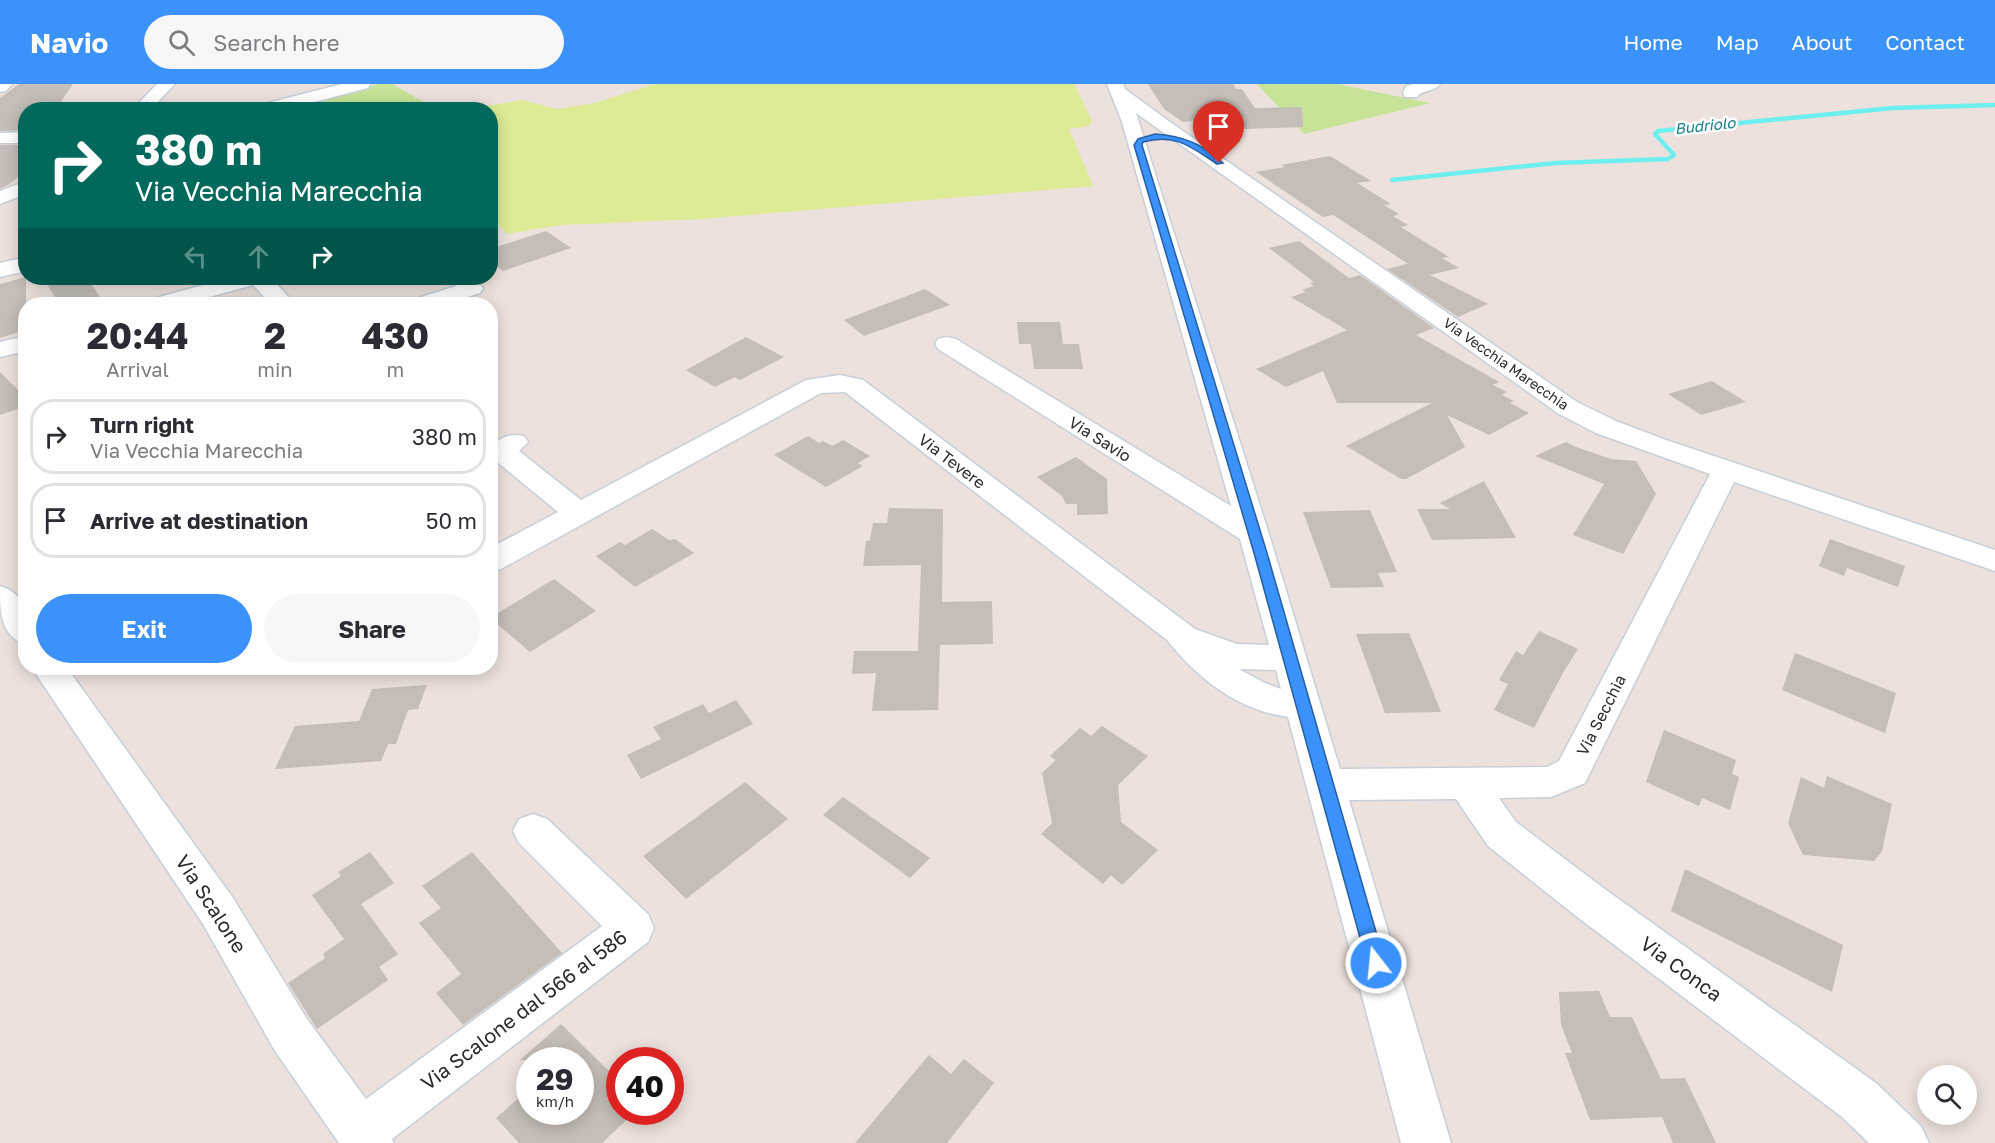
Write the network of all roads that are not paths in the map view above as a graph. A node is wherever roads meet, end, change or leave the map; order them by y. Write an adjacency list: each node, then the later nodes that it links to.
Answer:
1 (4, 84): 5 (street)
2 (167, 84): 8 (street)
3 (362, 84): 9 (street)
4 (1432, 84): 7 (street)
5 (0, 87)
6 (1117, 88): 10 (street); 11 (street, Via Vecchia Marecchia)
7 (1411, 93)
8 (151, 102)
9 (293, 102)
10 (1135, 134): 11 (street); 30 (street)
11 (1177, 136): 28 (street, Via Vecchia Marecchia)
12 (18, 137): 13 (street)
13 (0, 138)
14 (18, 190): 15 (street)
15 (0, 198)
16 (18, 266): 17 (street)
17 (0, 270)
18 (228, 285): 21 (street)
19 (265, 285): 22 (street)
20 (468, 285): 23 (street)
21 (185, 297)
22 (277, 297)
23 (444, 297)
24 (947, 344): 30 (street, Via Savio)
25 (18, 345): 26 (street)
26 (0, 350)
27 (507, 446): 29 (street)
28 (1726, 470): 31 (street, Via Vecchia Marecchia); 40 (street, Via Secchia)
29 (579, 514): 32 (street, Via Tevere); 35 (street, Via Tevere)
30 (1254, 534): 36 (street)
31 (1990, 557)
32 (498, 558)
33 (0, 597): 34 (street)
34 (18, 622)
35 (1179, 632): 36 (street); 38 (street, Via Tevere)
36 (1290, 658): 38 (street)
37 (54, 675): 42 (street, Via Scalone)
38 (1302, 705): 39 (street)
39 (1326, 784): 40 (street, Via Secchia); 43 (street)
40 (1468, 785): 44 (street, Via Conca)
41 (533, 831): 42 (street, Via Scalone dal 566 al 586)
42 (365, 1137)
43 (1426, 1143)
44 (1904, 1143)

